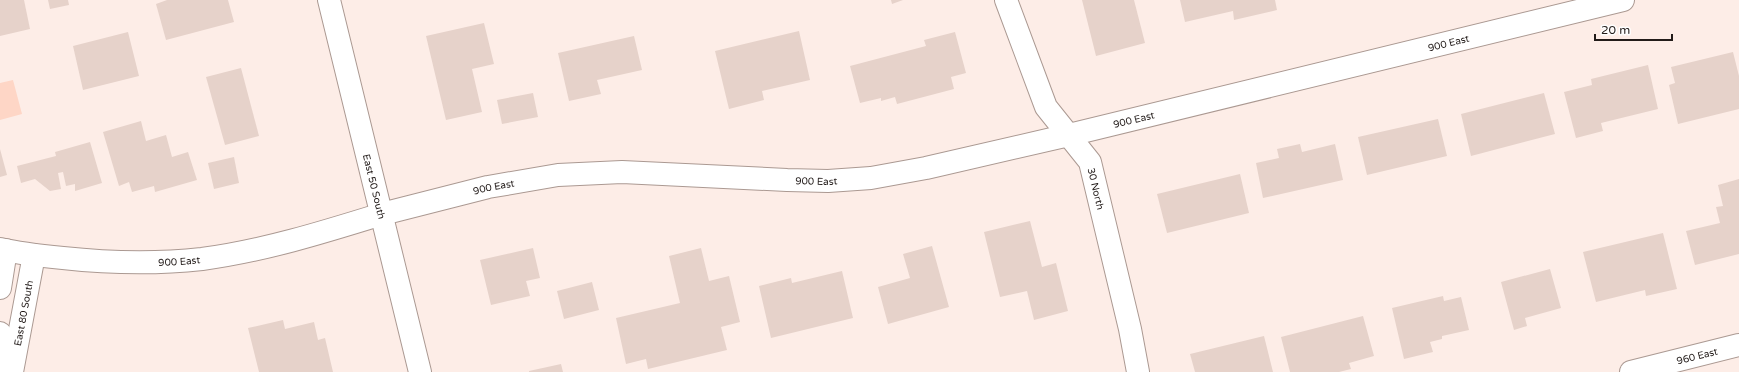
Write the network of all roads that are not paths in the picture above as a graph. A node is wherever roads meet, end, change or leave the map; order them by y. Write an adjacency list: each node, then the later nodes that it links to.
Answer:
1 (329, 0): 5 (street, East 50 South)
2 (1006, 0): 4 (street, 30 North)
3 (1623, 0): 4 (street, 900 East)
4 (1069, 135): 5 (street, 900 East); 14 (street, 30 North)
5 (382, 214): 7 (street, 900 East); 13 (street, East 50 South)
6 (3, 249): 7 (street, 900 East); 8 (street)
7 (34, 255): 12 (street, East 80 South)
8 (0, 288)
9 (0, 333): 11 (street, East 80 South)
10 (1739, 345): 15 (street, 960 East)
11 (4, 372)
12 (12, 372)
13 (420, 372)
14 (1138, 372)
15 (1631, 372)

